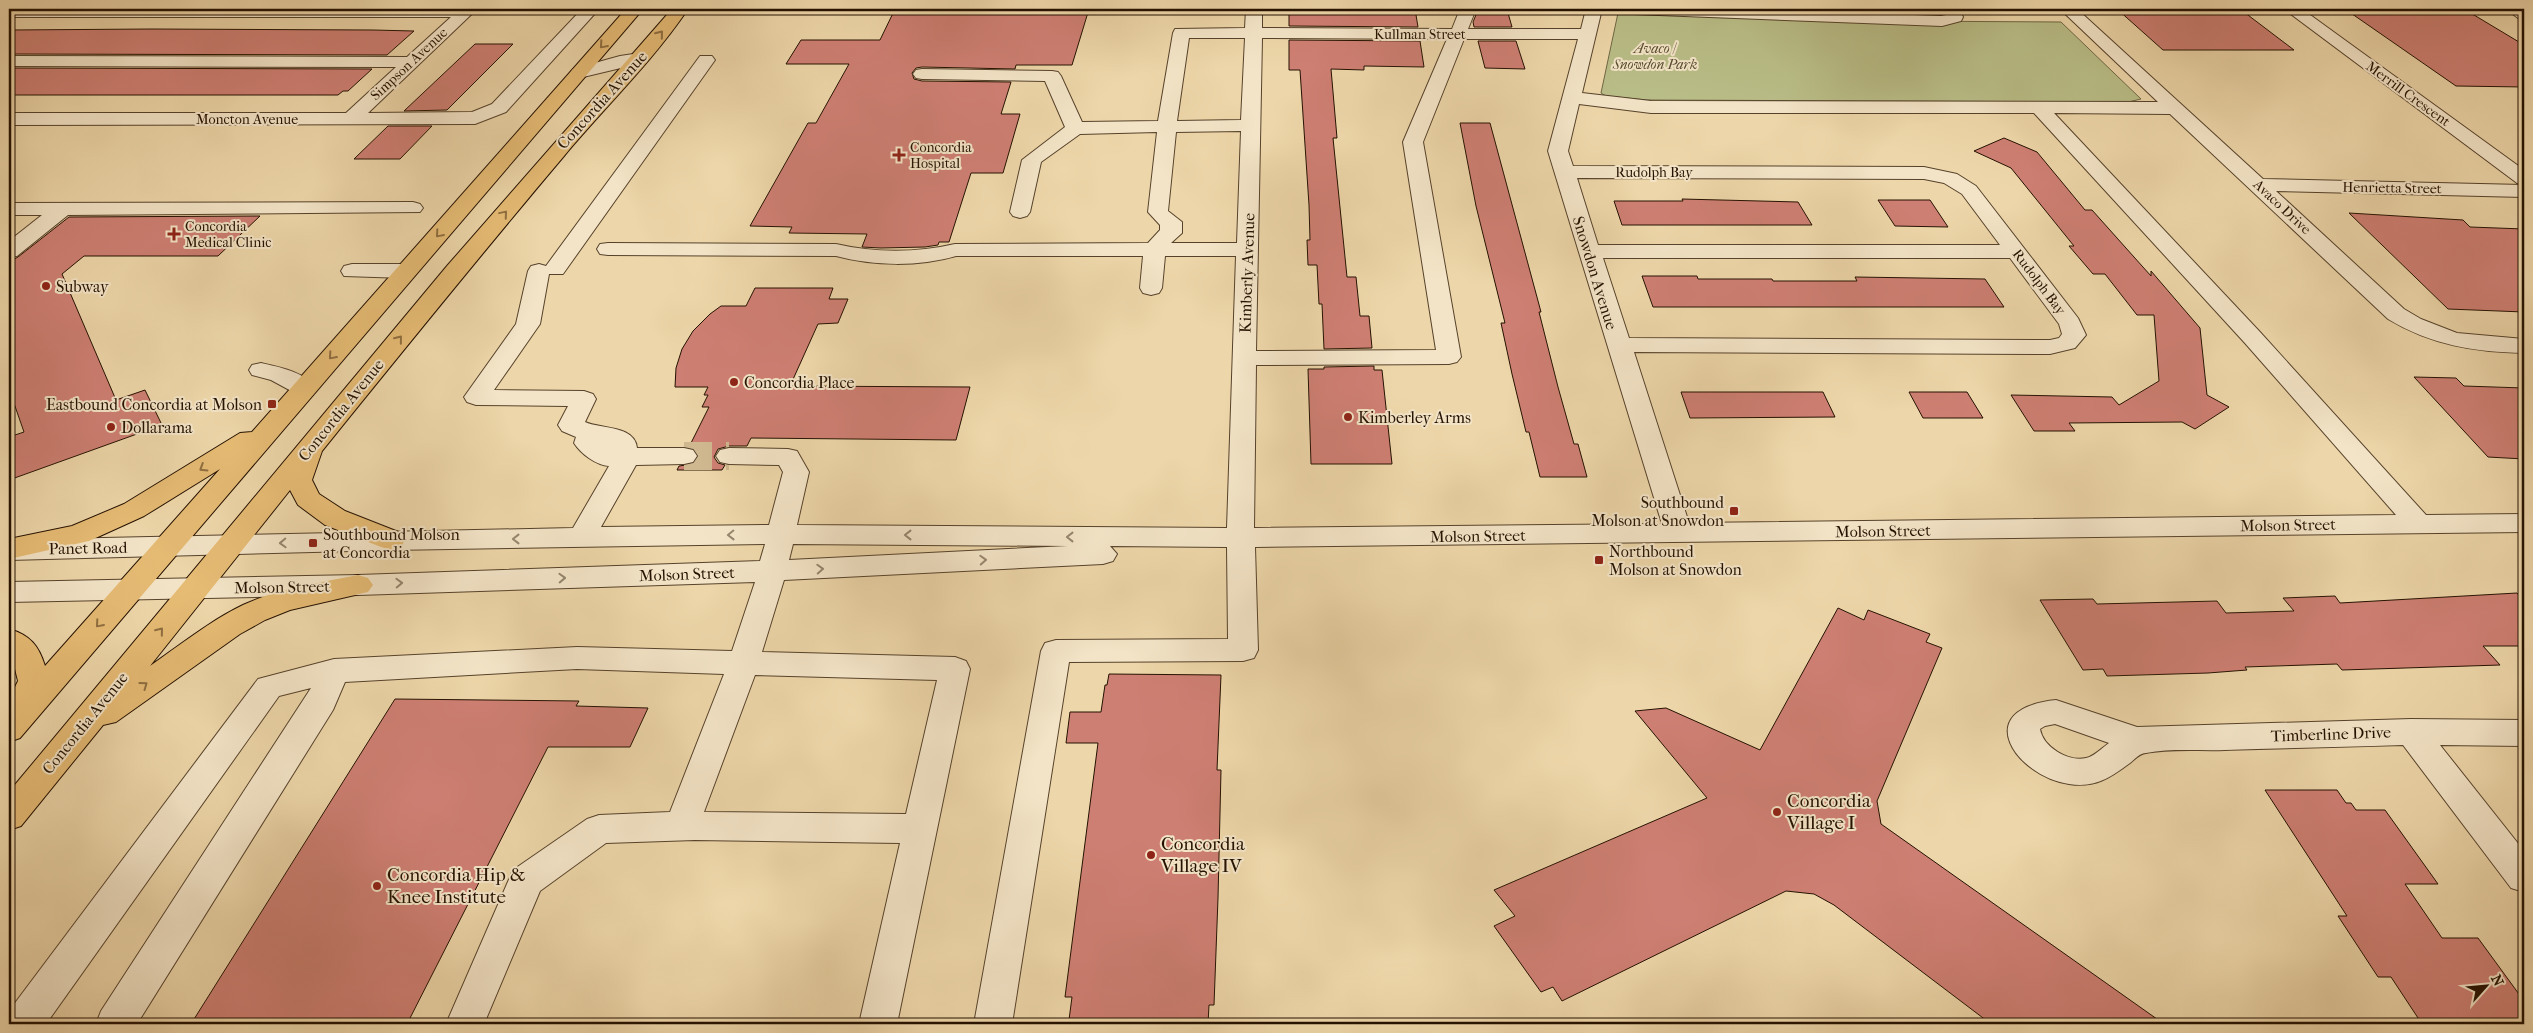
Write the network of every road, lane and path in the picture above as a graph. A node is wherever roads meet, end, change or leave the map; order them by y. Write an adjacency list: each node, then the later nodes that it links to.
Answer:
1 (591, 9): 30 (street, Moncton Avenue)
2 (635, 9): 24 (main road, one-way to 24)
3 (680, 9): 20 (main road, Concordia Avenue, one-way to 3)
4 (1254, 9): 17 (street, Kimberly Avenue)
5 (1468, 9): 18 (street)
6 (1594, 9): 19 (street, Snowdon Avenue)
7 (1633, 9): 14 (street)
8 (1951, 9): 14 (street)
9 (2068, 9): 28 (street, Avaco Drive)
10 (2292, 9): 35 (street, Merrill Crescent)
11 (2514, 9): 16 (street)
12 (352, 10): 13 (street); 15 (street)
13 (467, 10): 23 (street, Simpson Avenue)
14 (1711, 10)
15 (9, 12)
16 (2524, 15)
17 (1254, 34): 18 (street, Kullman Street); 31 (street, Kimberly Avenue); 32 (street, Kullman Street)
18 (1459, 34): 19 (street, Kullman Street); 53 (street)
19 (1586, 34): 26 (street, Snowdon Avenue)
20 (640, 58): 24 (street); 57 (main road, Concordia Avenue, one-way to 20)
21 (9, 60): 23 (street)
22 (706, 60): 58 (street)
23 (410, 62): 30 (street, Simpson Avenue)
24 (579, 73): 49 (main road, one-way to 49)
25 (922, 74): 33 (street)
26 (1570, 97): 27 (street); 34 (street, Snowdon Avenue)
27 (2039, 108): 28 (street); 61 (street)
28 (2176, 108): 36 (street, Avaco Drive)
29 (9, 119): 30 (street, Moncton Avenue)
30 (349, 120)
31 (1252, 125): 32 (street); 44 (street, Kimberly Avenue)
32 (1167, 126): 33 (street); 42 (street)
33 (1075, 128): 41 (street)
34 (1564, 172): 46 (street, Snowdon Avenue); 47 (street, Rudolph Bay)
35 (2524, 179)
36 (2259, 185): 37 (street, Henrietta Street); 52 (street, Avaco Drive)
37 (2524, 191)
38 (413, 208): 40 (street)
39 (9, 209): 40 (street)
40 (63, 209): 45 (street)
41 (1020, 212)
42 (1161, 235): 43 (street); 44 (street); 50 (street)
43 (608, 249)
44 (1248, 249): 53 (street, Kimberly Avenue)
45 (9, 251)
46 (1588, 251): 47 (street); 51 (street, Snowdon Avenue)
47 (2016, 252): 51 (street, Rudolph Bay)
48 (352, 271): 49 (street)
49 (405, 271): 55 (main road, one-way to 55)
50 (1151, 288)
51 (1618, 346): 64 (street, Snowdon Avenue)
52 (2524, 346)
53 (1245, 358): 66 (street, Kimberly Avenue)
54 (261, 370): 55 (street)
55 (304, 388): 56 (main road)
56 (274, 423): 69 (main road); 70 (main road, one-way to 70)
57 (313, 444): 67 (main road); 68 (main road, Concordia Avenue)
58 (625, 456): 59 (street); 65 (street)
59 (684, 456)
60 (729, 456): 63 (street)
61 (2418, 523): 62 (street, Molson Street); 64 (street, Molson Street)
62 (2524, 524)
63 (780, 534): 65 (street, Molson Street, one-way to 65); 66 (street, Molson Street, one-way to 63); 71 (street)
64 (1679, 534): 66 (street, Molson Street)
65 (581, 538): 67 (street, Molson Street, one-way to 67)
66 (1241, 538): 71 (street, Molson Street, one-way to 66); 92 (street, Kimberly Avenue)
67 (391, 540): 68 (street, Molson Street, one-way to 68)
68 (232, 544): 69 (street, Molson Street); 74 (main road, Concordia Avenue)
69 (167, 546): 70 (street, Panet Road); 73 (main road)
70 (9, 549)
71 (772, 571): 72 (street, Molson Street, one-way to 71); 77 (street)
72 (358, 585): 74 (street, Molson Street); 82 (main road, one-way to 72)
73 (131, 588): 74 (street, Molson Street); 75 (street); 79 (main road, one-way to 79)
74 (193, 589): 82 (main road, Concordia Avenue, one-way to 74)
75 (9, 592)
76 (9, 640): 79 (main road)
77 (742, 663): 78 (street); 85 (street); 86 (street)
78 (334, 671): 88 (street); 89 (street)
79 (10, 728)
80 (2411, 732): 81 (street, Timberline Drive); 83 (street, Timberline Drive); 87 (street)
81 (2524, 733)
82 (76, 734): 84 (main road, Concordia Avenue)
83 (2137, 740)
84 (9, 816)
85 (682, 826): 86 (street); 90 (street)
86 (920, 829): 91 (street)
87 (2524, 877)
88 (23, 1024)
89 (116, 1024)
90 (465, 1024)
91 (878, 1024)
92 (993, 1024)

